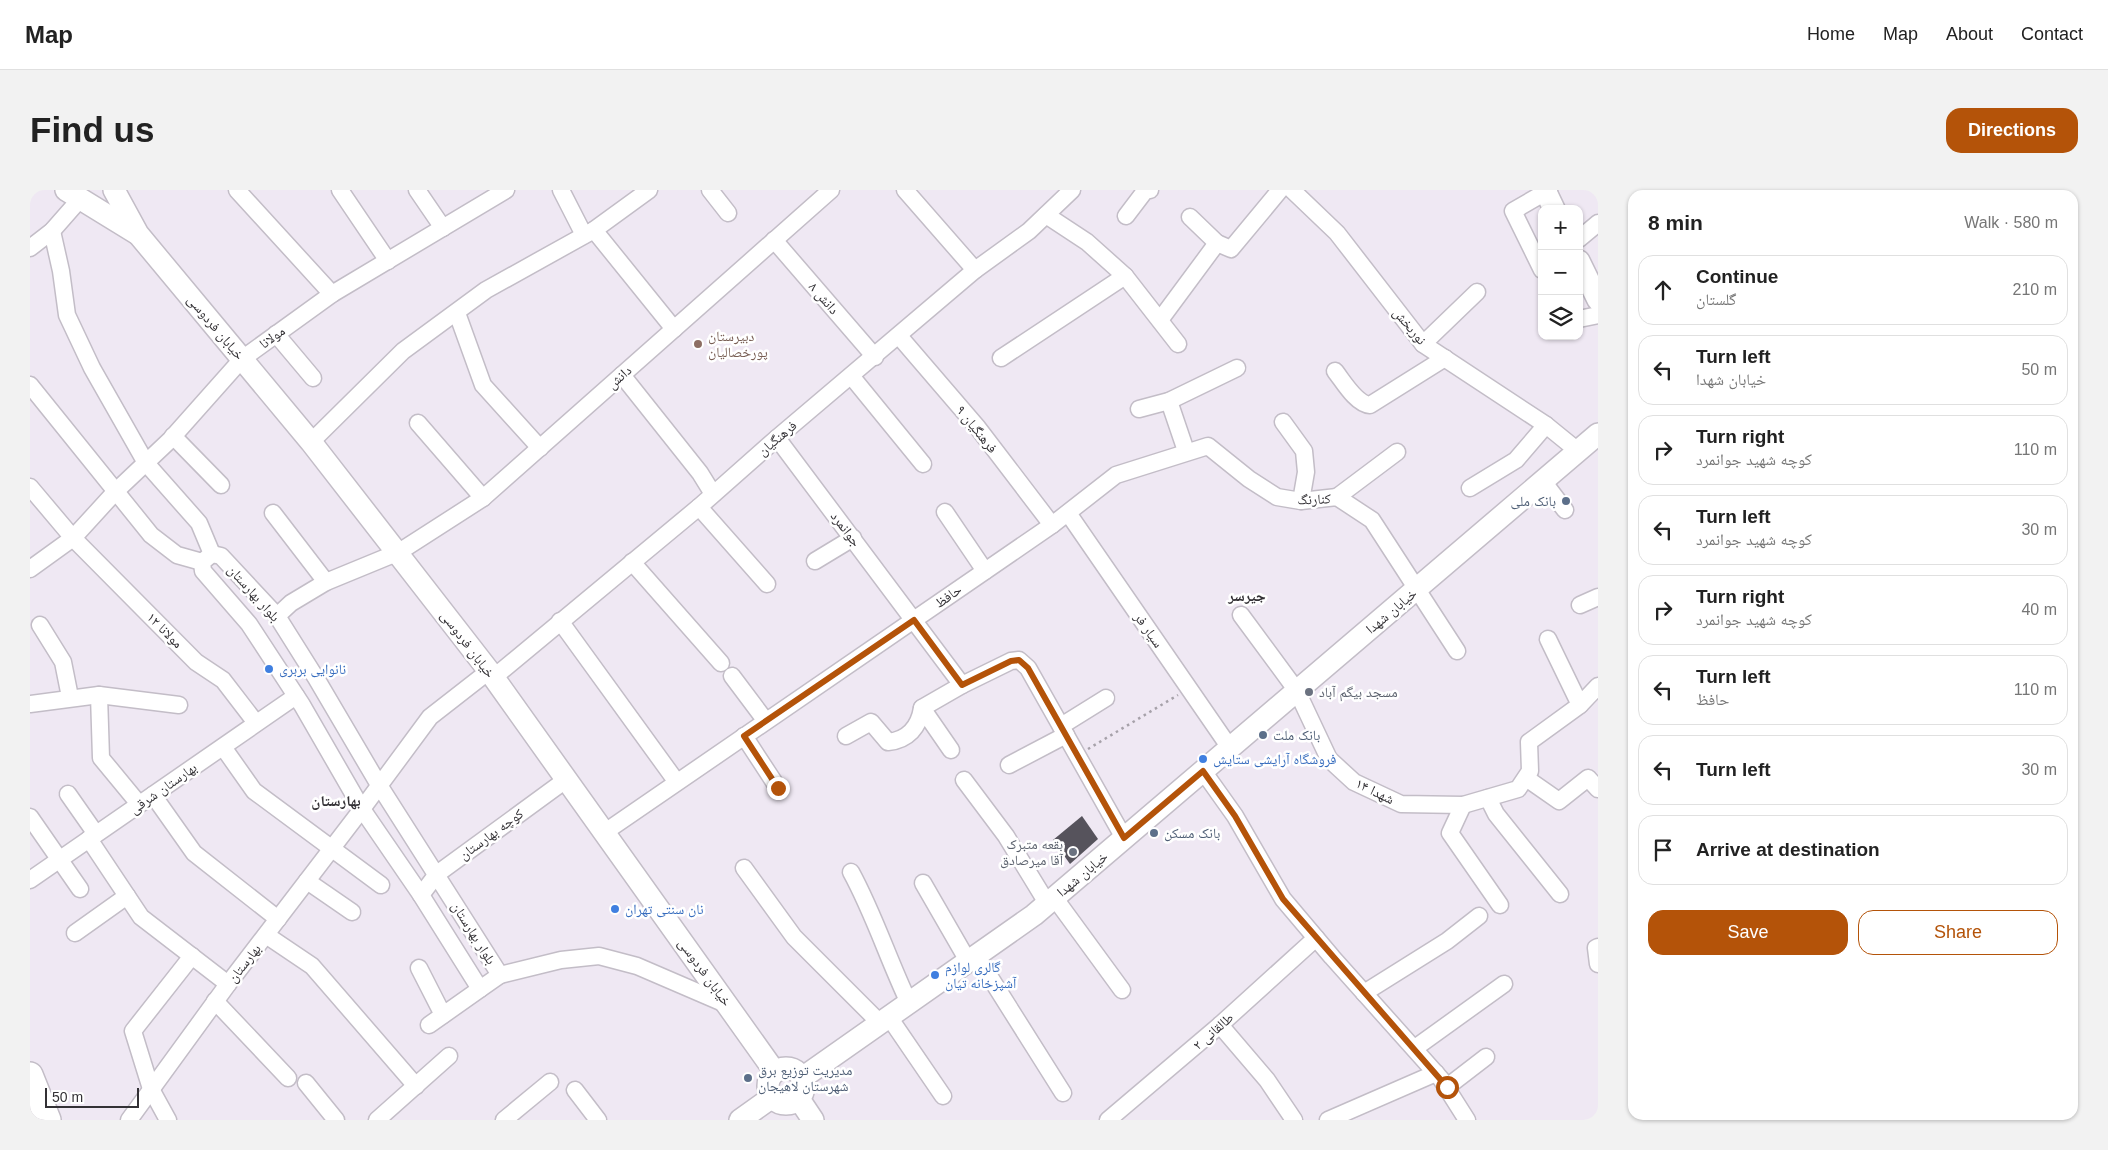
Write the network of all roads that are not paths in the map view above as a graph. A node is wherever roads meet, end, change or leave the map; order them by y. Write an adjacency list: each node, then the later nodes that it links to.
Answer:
1 (114, 190): 25 (main road)
2 (237, 190): 36 (street)
3 (340, 190): 30 (street)
4 (417, 190): 22 (street)
5 (506, 190): 22 (street, مولانا)
6 (560, 190): 24 (street)
7 (648, 190): 24 (street)
8 (710, 190): 17 (street)
9 (831, 190): 27 (street, دانش)
10 (905, 190): 33 (street)
11 (1150, 190): 19 (street)
12 (1280, 190): 28 (street)
13 (1292, 190): 46 (street, نوربخش)
14 (1063, 193): 18 (street, فرهنگیان)
15 (74, 194): 23 (street); 25 (main road)
16 (1549, 195): 31 (street)
17 (728, 213)
18 (1046, 215): 33 (street, فرهنگیان); 34 (street)
19 (1126, 216)
20 (1190, 217): 28 (street)
21 (1598, 223): 26 (street)
22 (443, 228): 30 (street, مولانا)
23 (52, 231): 29 (street); 70 (street)
24 (589, 232): 38 (street); 42 (street)
25 (138, 234): 50 (main road, خیابان فردوسی)
26 (1583, 236)
27 (774, 240): 42 (street, دانش); 47 (street, دانش ۸)
28 (1218, 243): 41 (street)
29 (30, 248)
30 (388, 261): 36 (street, مولانا)
31 (1538, 262)
32 (1583, 269): 37 (main road)
33 (976, 270): 44 (street, فرهنگیان)
34 (1125, 276): 41 (street); 48 (street)
35 (1477, 292): 46 (street)
36 (332, 294): 43 (street, مولانا)
37 (1598, 300)
38 (457, 313): 65 (street); 66 (street)
39 (1598, 315): 40 (street)
40 (1583, 318)
41 (1160, 320): 45 (street)
42 (674, 329): 53 (street, دانش)
43 (276, 334): 50 (street, مولانا); 55 (street)
44 (899, 336): 47 (street, فرهنگیان); 86 (street, فرهنگیان ۹)
45 (1178, 344)
46 (1424, 344): 49 (street, نوربخش)
47 (875, 356): 54 (street, فرهنگیان)
48 (1001, 358)
49 (1445, 358): 52 (street); 61 (street, نوربخش)
50 (242, 359): 63 (street, مولانا); 65 (main road, خیابان فردوسی)
51 (1237, 368): 57 (street)
52 (1335, 371)
53 (622, 375): 66 (street, دانش); 77 (street)
54 (852, 377): 64 (street, فرهنگیان); 71 (street)
55 (314, 378)
56 (30, 385): 76 (street)
57 (1169, 401): 58 (street); 67 (street)
58 (1139, 409)
59 (1283, 422): 80 (street)
60 (418, 423): 79 (street)
61 (1546, 426): 68 (street, نوربخش); 75 (street)
62 (1598, 434): 68 (main road, خیابان شهدا)
63 (173, 436): 70 (street, مولانا); 73 (street)
64 (777, 438): 77 (street, فرهنگیان); 88 (street, جوانمرد)
65 (311, 442): 89 (main road, خیابان فردوسی)
66 (540, 448): 79 (street, دانش)
67 (1186, 451): 80 (street, کنارنگ); 85 (street, کنارنگ)
68 (1578, 451): 72 (main road, خیابان شهدا)
69 (1397, 452): 78 (street)
70 (146, 463): 76 (street, مولانا); 90 (street)
71 (923, 464)
72 (1543, 481): 82 (street); 97 (main road, خیابان شهدا)
73 (221, 485)
74 (30, 487): 87 (street, مولانا ۱۲)
75 (1470, 488)
76 (116, 492): 87 (street, مولانا); 90 (street)
77 (713, 494): 81 (street, فرهنگیان)
78 (1337, 497): 80 (street, کنارنگ); 97 (street, کنارنگ)
79 (483, 498): 89 (street, دانش)
80 (1301, 501)
81 (699, 507): 92 (street, فرهنگیان); 96 (street)
82 (1564, 510)
83 (945, 512): 94 (street)
84 (273, 513): 95 (street)
85 (1068, 513): 86 (street, حافظ); 129 (street, سیار فر)
86 (1052, 525): 94 (street, حافظ)
87 (73, 538): 93 (street, مولانا); 124 (street, مولانا ۱۲)
88 (852, 538): 91 (street); 102 (street, جوانمرد)
89 (399, 552): 95 (street, دانش); 109 (main road, خیابان فردوسی)
90 (207, 558): 101 (street, بلوار بهارستان); 111 (street, بلوار بهارستان)
91 (815, 561)
92 (632, 562): 103 (street, فرهنگیان); 108 (street)
93 (30, 569)
94 (985, 570): 102 (street, حافظ)
95 (326, 582): 101 (street, دانش)
96 (767, 584)
97 (1417, 588): 106 (street, کنارنگ); 114 (main road, خیابان شهدا)
98 (1598, 597): 99 (street)
99 (1580, 605)
100 (1242, 615): 114 (street, شهدا ۱۴)
101 (277, 616): 107 (street, بلوار بهارستان)
102 (914, 620): 112 (street, جوانمرد); 123 (street, حافظ)
103 (560, 621): 109 (street, فرهنگیان); 136 (street)
104 (40, 625): 117 (street)
105 (1548, 640): 121 (street)
106 (1457, 651)
107 (306, 662): 111 (street); 137 (street, بلوار بهارستان)
108 (721, 664)
109 (491, 674): 134 (main road, خیابان فردوسی); 137 (street, فرهنگیان)
110 (732, 676): 123 (street)
111 (284, 678): 116 (street, بلوار بهارستان)
112 (962, 685): 122 (street); 125 (street)
113 (1598, 686): 121 (street)
114 (1297, 691): 129 (main road, خیابان شهدا); 144 (street, شهدا ۱۴)
115 (99, 695): 117 (street); 120 (street); 143 (street)
116 (296, 696): 124 (street, بهارستان شرقی); 145 (street, بلوار بهارستان)
117 (70, 697): 119 (street)
118 (1106, 698): 125 (street)
119 (30, 704)
120 (180, 705)
121 (1580, 705): 133 (street)
122 (922, 708): 127 (street); 130 (street)
123 (765, 720): 126 (street, حافظ)
124 (256, 723): 128 (street, بهارستان شرقی)
125 (1063, 731): 131 (street); 149 (street)
126 (744, 736): 136 (street, حافظ); 138 (street)
127 (846, 736)
128 (222, 746): 141 (street, بهارستان شرقی); 150 (street)
129 (1230, 748): 132 (main road, خیابان شهدا)
130 (951, 750)
131 (1009, 765)
132 (1203, 771): 149 (main road, خیابان شهدا); 170 (street)
133 (1526, 778): 139 (street); 142 (street, شهدا ۱۴)
134 (567, 779): 147 (main road, خیابان فردوسی); 154 (street, کوچه بهارستان)
135 (964, 780): 163 (street)
136 (676, 781): 147 (street, حافظ)
137 (379, 785): 145 (street, بهارستان); 154 (street, بلوار بهارستان)
138 (778, 788)
139 (1598, 789)
140 (68, 794): 148 (street)
141 (153, 795): 143 (street, بهارستان شرقی); 167 (street)
142 (1488, 798): 144 (street, شهدا ۱۴); 160 (street)
143 (139, 804): 148 (street, بهارستان شرقی)
144 (1463, 805): 164 (street)
145 (362, 809): 150 (street, بهارستان); 161 (street, بلوار بهارستان)
146 (30, 817): 151 (street)
147 (605, 832): 184 (main road, خیابان فردوسی)
148 (93, 836): 151 (street, بهارستان شرقی); 162 (street)
149 (1124, 838): 163 (main road, خیابان شهدا)
150 (331, 849): 156 (street, بهارستان); 158 (street)
151 (58, 860): 155 (street, بهارستان شرقی); 159 (street)
152 (744, 868): 186 (street)
153 (851, 872): 183 (street)
154 (437, 874): 161 (street, کوچه بهارستان); 176 (street, بلوار بهارستان)
155 (30, 880)
156 (307, 880): 165 (street); 167 (street, بهارستان)
157 (923, 883): 173 (street)
158 (380, 885)
159 (80, 889)
160 (1560, 894)
161 (421, 895): 179 (street, بلوار بهارستان)
162 (127, 896): 168 (street); 172 (street)
163 (1051, 900): 173 (main road, خیابان شهدا); 180 (street)
164 (1500, 905)
165 (352, 912)
166 (1479, 916): 181 (street)
167 (278, 919): 169 (street, بهارستان)
168 (75, 933)
169 (266, 935): 177 (street, بهارستان); 199 (street)
170 (1316, 938): 181 (street); 188 (street, طالقانی ۲)
171 (1598, 947): 174 (street)
172 (192, 956): 177 (street); 201 (street)
173 (972, 958): 183 (main road, خیابان شهدا); 203 (street)
174 (1598, 964)
175 (419, 968): 185 (street)
176 (500, 975): 179 (street, بلوار بهارستان); 184 (street)
177 (228, 984): 182 (street, بهارستان)
178 (1504, 984): 189 (street)
179 (480, 989): 185 (street)
180 (1122, 990)
181 (1364, 993): 189 (street)
182 (215, 1001): 195 (street); 201 (street, بهارستان)
183 (909, 1003): 186 (main road, خیابان شهدا)
184 (730, 1006): 192 (main road, خیابان فردوسی)
185 (443, 1015): 187 (street)
186 (884, 1020): 196 (main road, خیابان شهدا); 204 (street)
187 (429, 1025)
188 (1220, 1025): 216 (street, طالقانی ۲); 217 (street)
189 (1414, 1048): 193 (street)
190 (449, 1056): 199 (street)
191 (1486, 1056): 200 (street)
192 (774, 1072): 196 (main road); 205 (main road)
193 (1436, 1073): 200 (street); 218 (street)
194 (30, 1075): 207 (highway)
195 (288, 1078)
196 (802, 1078): 206 (main road)
197 (550, 1082): 212 (street)
198 (306, 1083): 210 (street)
199 (416, 1086): 211 (street)
200 (1447, 1087): 219 (street)
201 (151, 1089): 208 (street, بهارستان); 209 (street)
202 (575, 1090): 213 (street)
203 (1064, 1093)
204 (943, 1096)
205 (771, 1098): 206 (main road); 214 (main road)
206 (799, 1099): 215 (main road)
207 (47, 1118)
208 (129, 1120)
209 (168, 1120)
210 (336, 1120)
211 (377, 1120)
212 (504, 1120)
213 (598, 1120)
214 (740, 1120)
215 (813, 1120)
216 (1108, 1120)
217 (1294, 1120)
218 (1328, 1120)
219 (1467, 1120)

